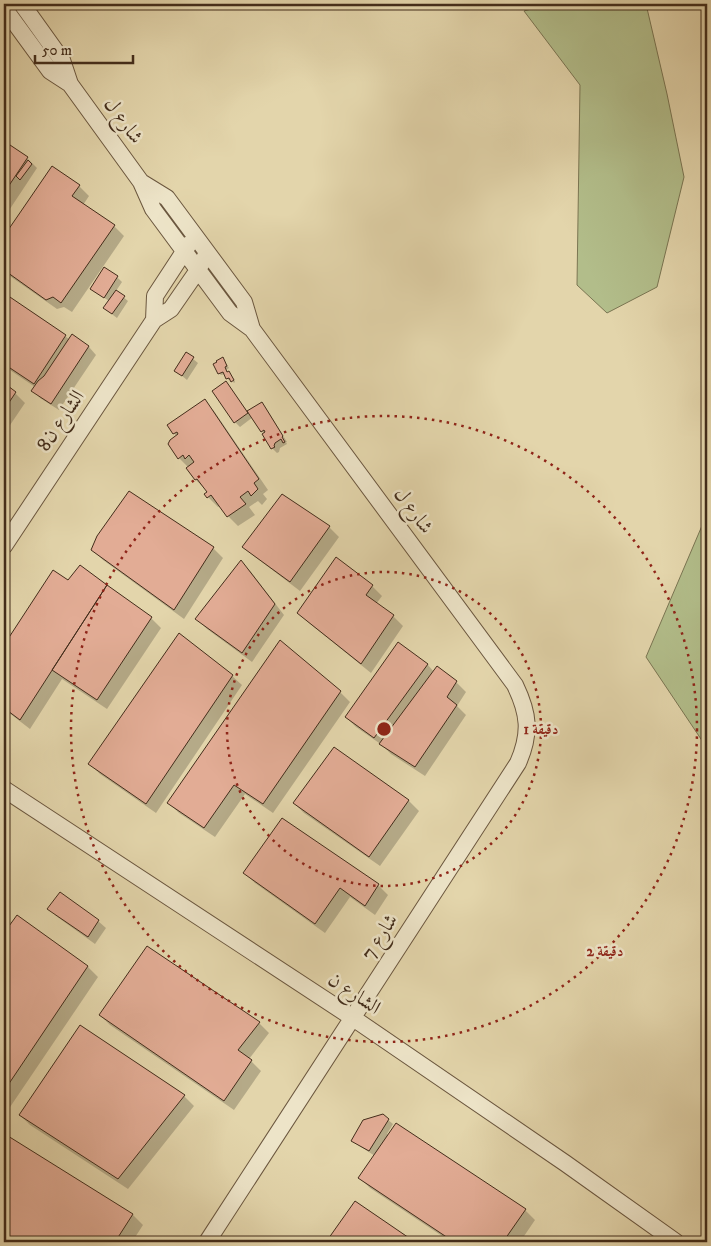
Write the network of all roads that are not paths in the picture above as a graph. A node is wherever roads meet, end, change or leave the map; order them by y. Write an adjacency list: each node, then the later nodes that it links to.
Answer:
1 (22, 4): 3 (street, شارع ل)
2 (9, 13): 3 (street, شارع ل)
3 (70, 84): 4 (street, شارع ل)
4 (141, 182): 5 (street, شارع ل); 6 (street, شارع ل)
5 (195, 236): 6 (street); 7 (street, شارع ل)
6 (184, 251): 8 (street, شارع ل); 9 (street)
7 (207, 253): 8 (street, الشارع ن8); 10 (street, شارع ل)
8 (198, 270): 9 (street, الشارع ن8); 10 (street, شارع ل)
9 (154, 320): 11 (street, الشارع ن8)
10 (252, 329): 12 (street, شارع ل)
11 (4, 546)
12 (527, 724): 14 (street, شارع 7)
13 (4, 789): 14 (street, الشارع ن)
14 (353, 1018): 15 (street, شارع 7); 16 (street, الشارع ن)
15 (207, 1242)
16 (676, 1242)

